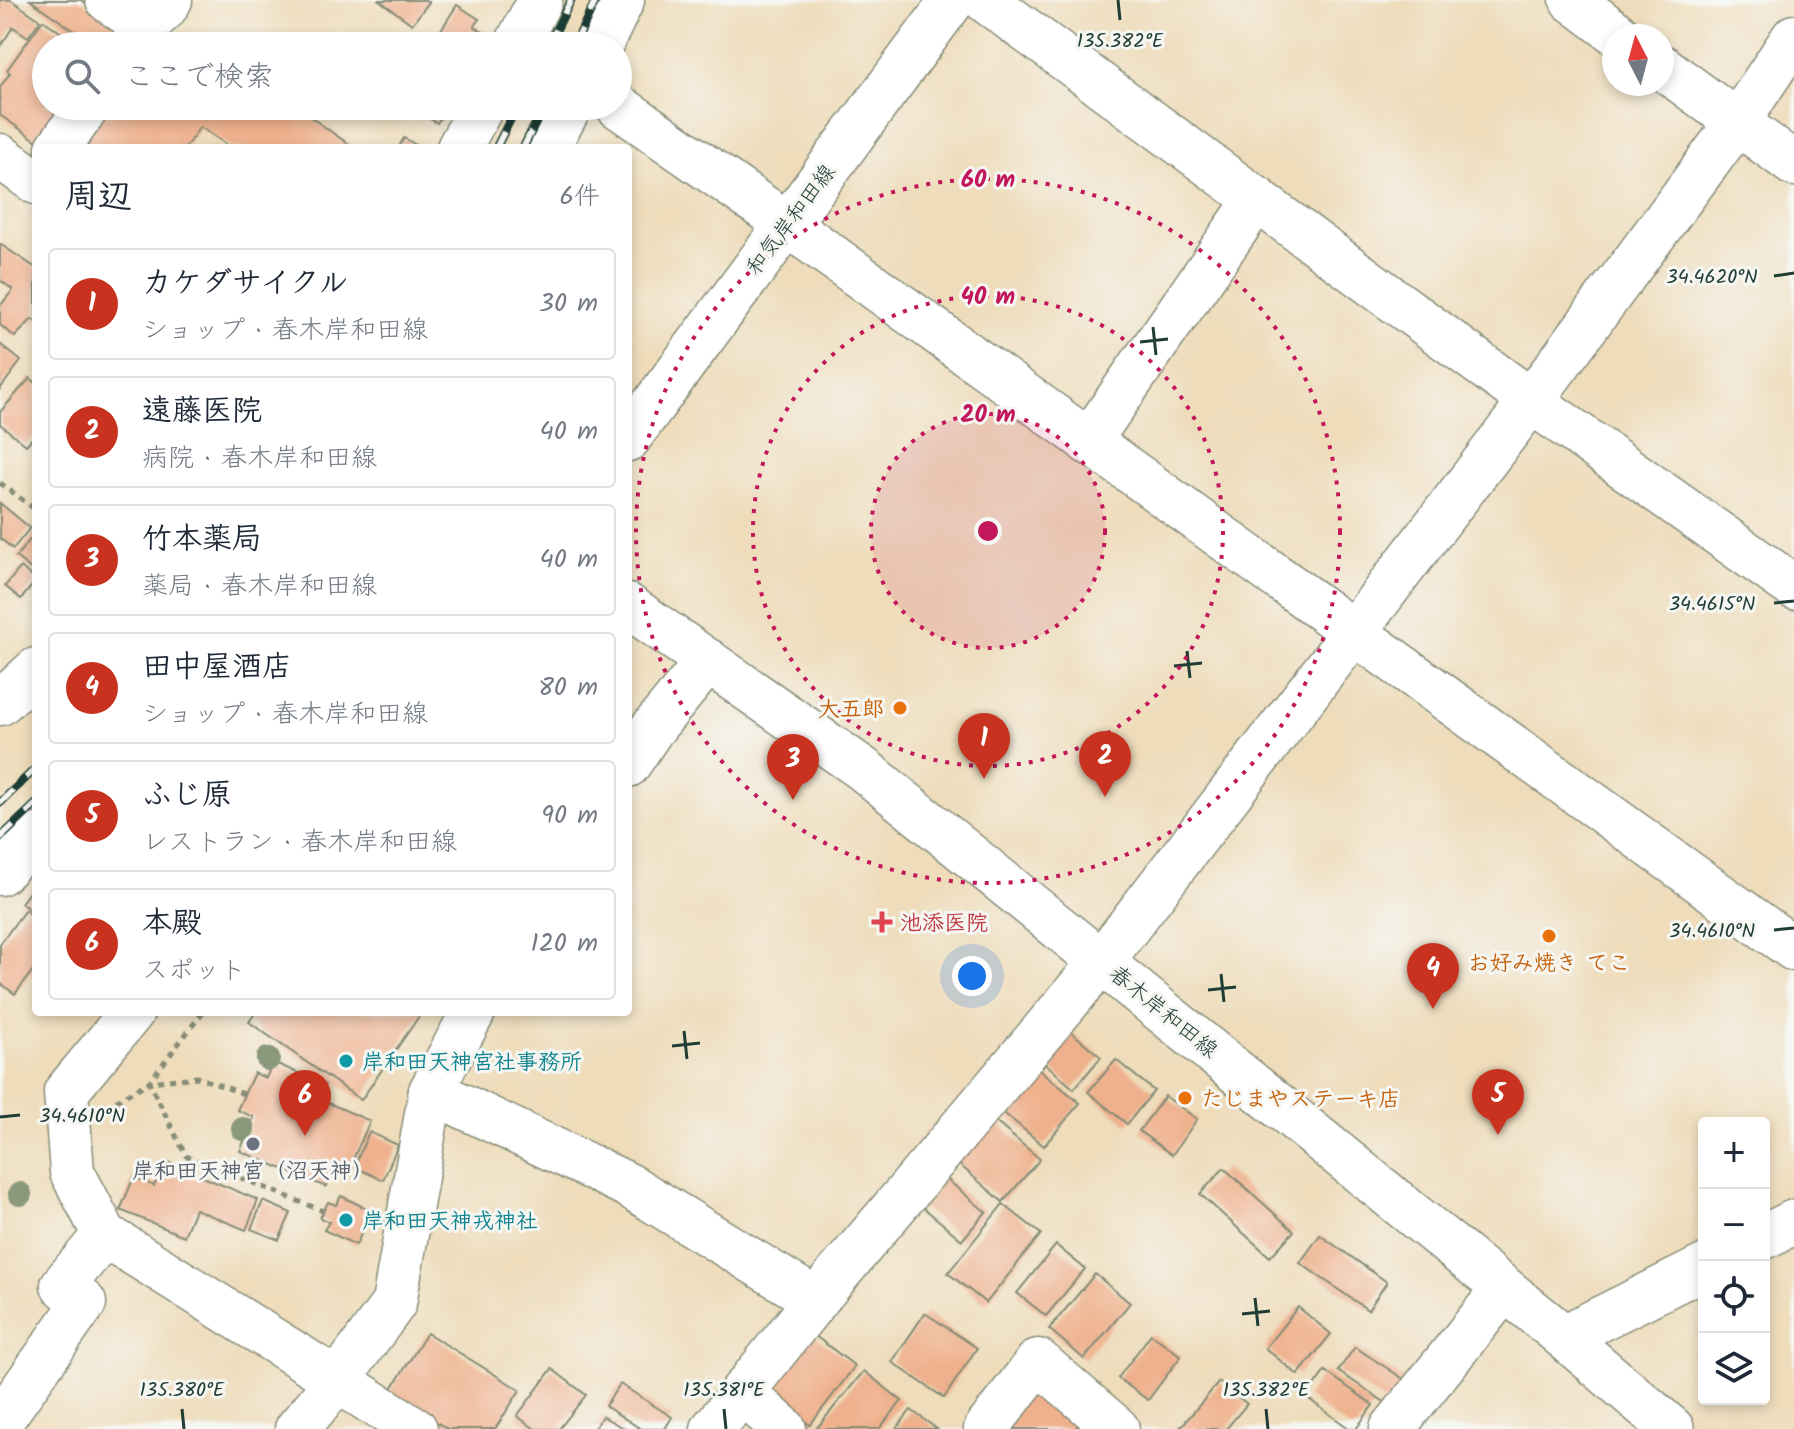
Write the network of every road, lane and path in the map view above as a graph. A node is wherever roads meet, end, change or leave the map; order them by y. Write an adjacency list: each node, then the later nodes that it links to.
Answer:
1 (108, 0): 6 (street)
2 (622, 0): 8 (street)
3 (953, 0): 23 (street, 和気岸和田線)
4 (985, 0): 22 (street)
5 (1572, 0): 7 (street)
6 (149, 24)
7 (1604, 24)
8 (607, 32)
9 (1794, 37): 15 (street)
10 (1674, 76): 15 (street)
11 (632, 116): 23 (street)
12 (78, 120): 16 (street)
13 (474, 120): 17 (street)
14 (562, 120): 18 (street)
15 (1737, 123): 20 (street); 24 (street)
16 (61, 144)
17 (461, 144)
18 (549, 144)
19 (0, 156): 21 (street)
20 (1794, 164)
21 (32, 168)
22 (1257, 199): 24 (street); 26 (street)
23 (787, 224): 25 (street, 和気岸和田線); 26 (street)
24 (1531, 401): 29 (street); 31 (street)
25 (632, 434)
26 (1088, 442): 31 (street)
27 (0, 483): 28 (path)
28 (32, 507)
29 (1794, 587)
30 (632, 609): 32 (street, 春木岸和田線)
31 (1354, 633): 38 (street); 39 (street)
32 (708, 661): 35 (street); 39 (street, 春木岸和田線)
33 (32, 674): 34 (street)
34 (0, 703)
35 (632, 759)
36 (32, 840): 37 (street)
37 (0, 873)
38 (1794, 949)
39 (1102, 961): 52 (street, 春木岸和田線); 53 (street)
40 (129, 1016): 46 (street)
41 (200, 1016): 43 (path)
42 (471, 1016): 44 (street)
43 (149, 1082): 45 (path); 46 (path); 47 (path)
44 (431, 1091): 53 (street); 55 (street)
45 (244, 1094)
46 (68, 1129): 50 (street)
47 (323, 1211)
48 (1794, 1222): 49 (street)
49 (1770, 1234)
50 (105, 1235): 55 (street); 57 (street)
51 (1698, 1270): 54 (street)
52 (1504, 1289): 54 (street, 春木岸和田線); 64 (street)
53 (816, 1300): 56 (street)
54 (1564, 1337): 65 (street, 春木岸和田線)
55 (338, 1380): 58 (street); 59 (street)
56 (742, 1392): 60 (street); 61 (street)
57 (0, 1422)
58 (297, 1429)
59 (415, 1429)
60 (713, 1429)
61 (784, 1429)
62 (986, 1429): 63 (street)
63 (1117, 1429)
64 (1392, 1429)
65 (1672, 1429)

